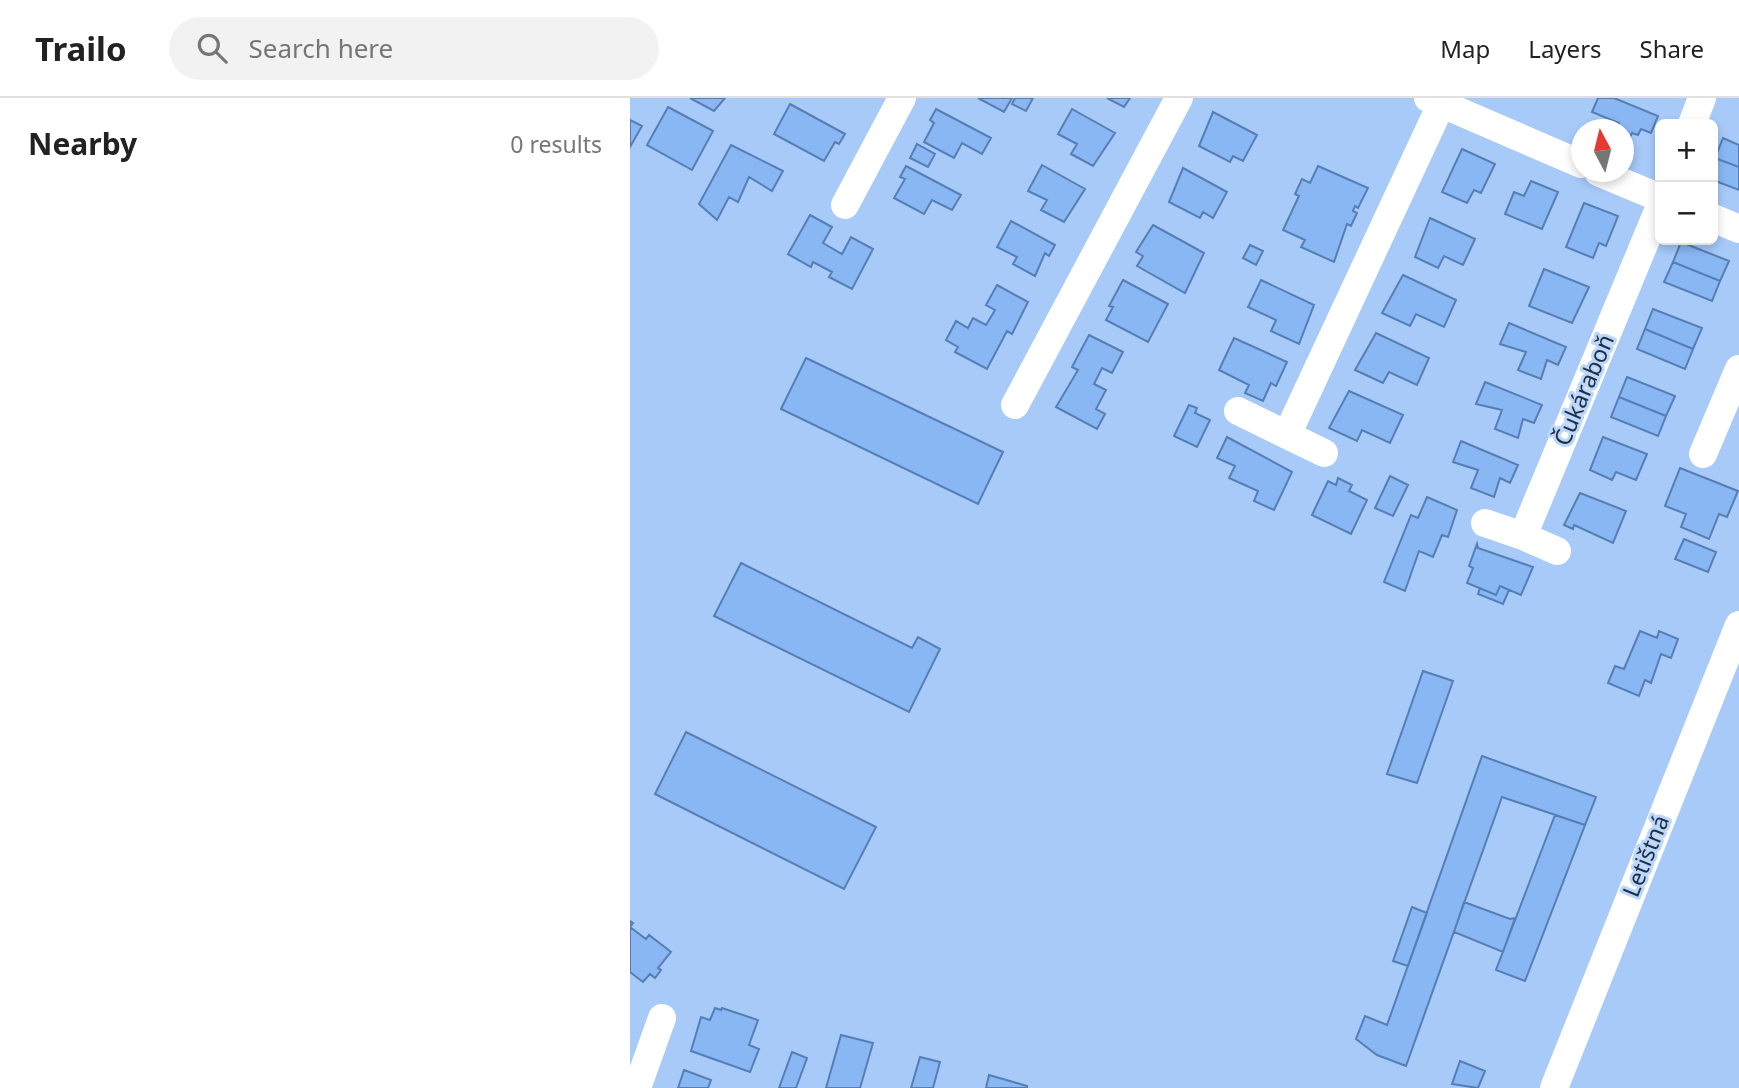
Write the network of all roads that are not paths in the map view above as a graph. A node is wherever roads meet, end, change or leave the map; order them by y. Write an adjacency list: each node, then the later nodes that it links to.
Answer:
1 (902, 98): 9 (street)
2 (1179, 98): 14 (street)
3 (1702, 98): 5 (street)
4 (1438, 100): 6 (street); 16 (street)
5 (1694, 119)
6 (1571, 160)
7 (1622, 182): 8 (street)
8 (1655, 196)
9 (845, 205)
10 (1655, 218): 20 (street, Čukáraboň)
11 (1718, 221): 12 (street)
12 (1739, 229)
13 (1739, 369): 18 (street)
14 (1015, 405)
15 (1238, 411): 16 (street)
16 (1287, 435): 17 (street)
17 (1324, 453)
18 (1703, 454)
19 (1485, 523): 20 (street)
20 (1523, 536): 21 (street)
21 (1557, 551)
22 (1739, 625): 25 (street, Letištná)
23 (662, 1018): 24 (street)
24 (637, 1088)
25 (1555, 1088)

